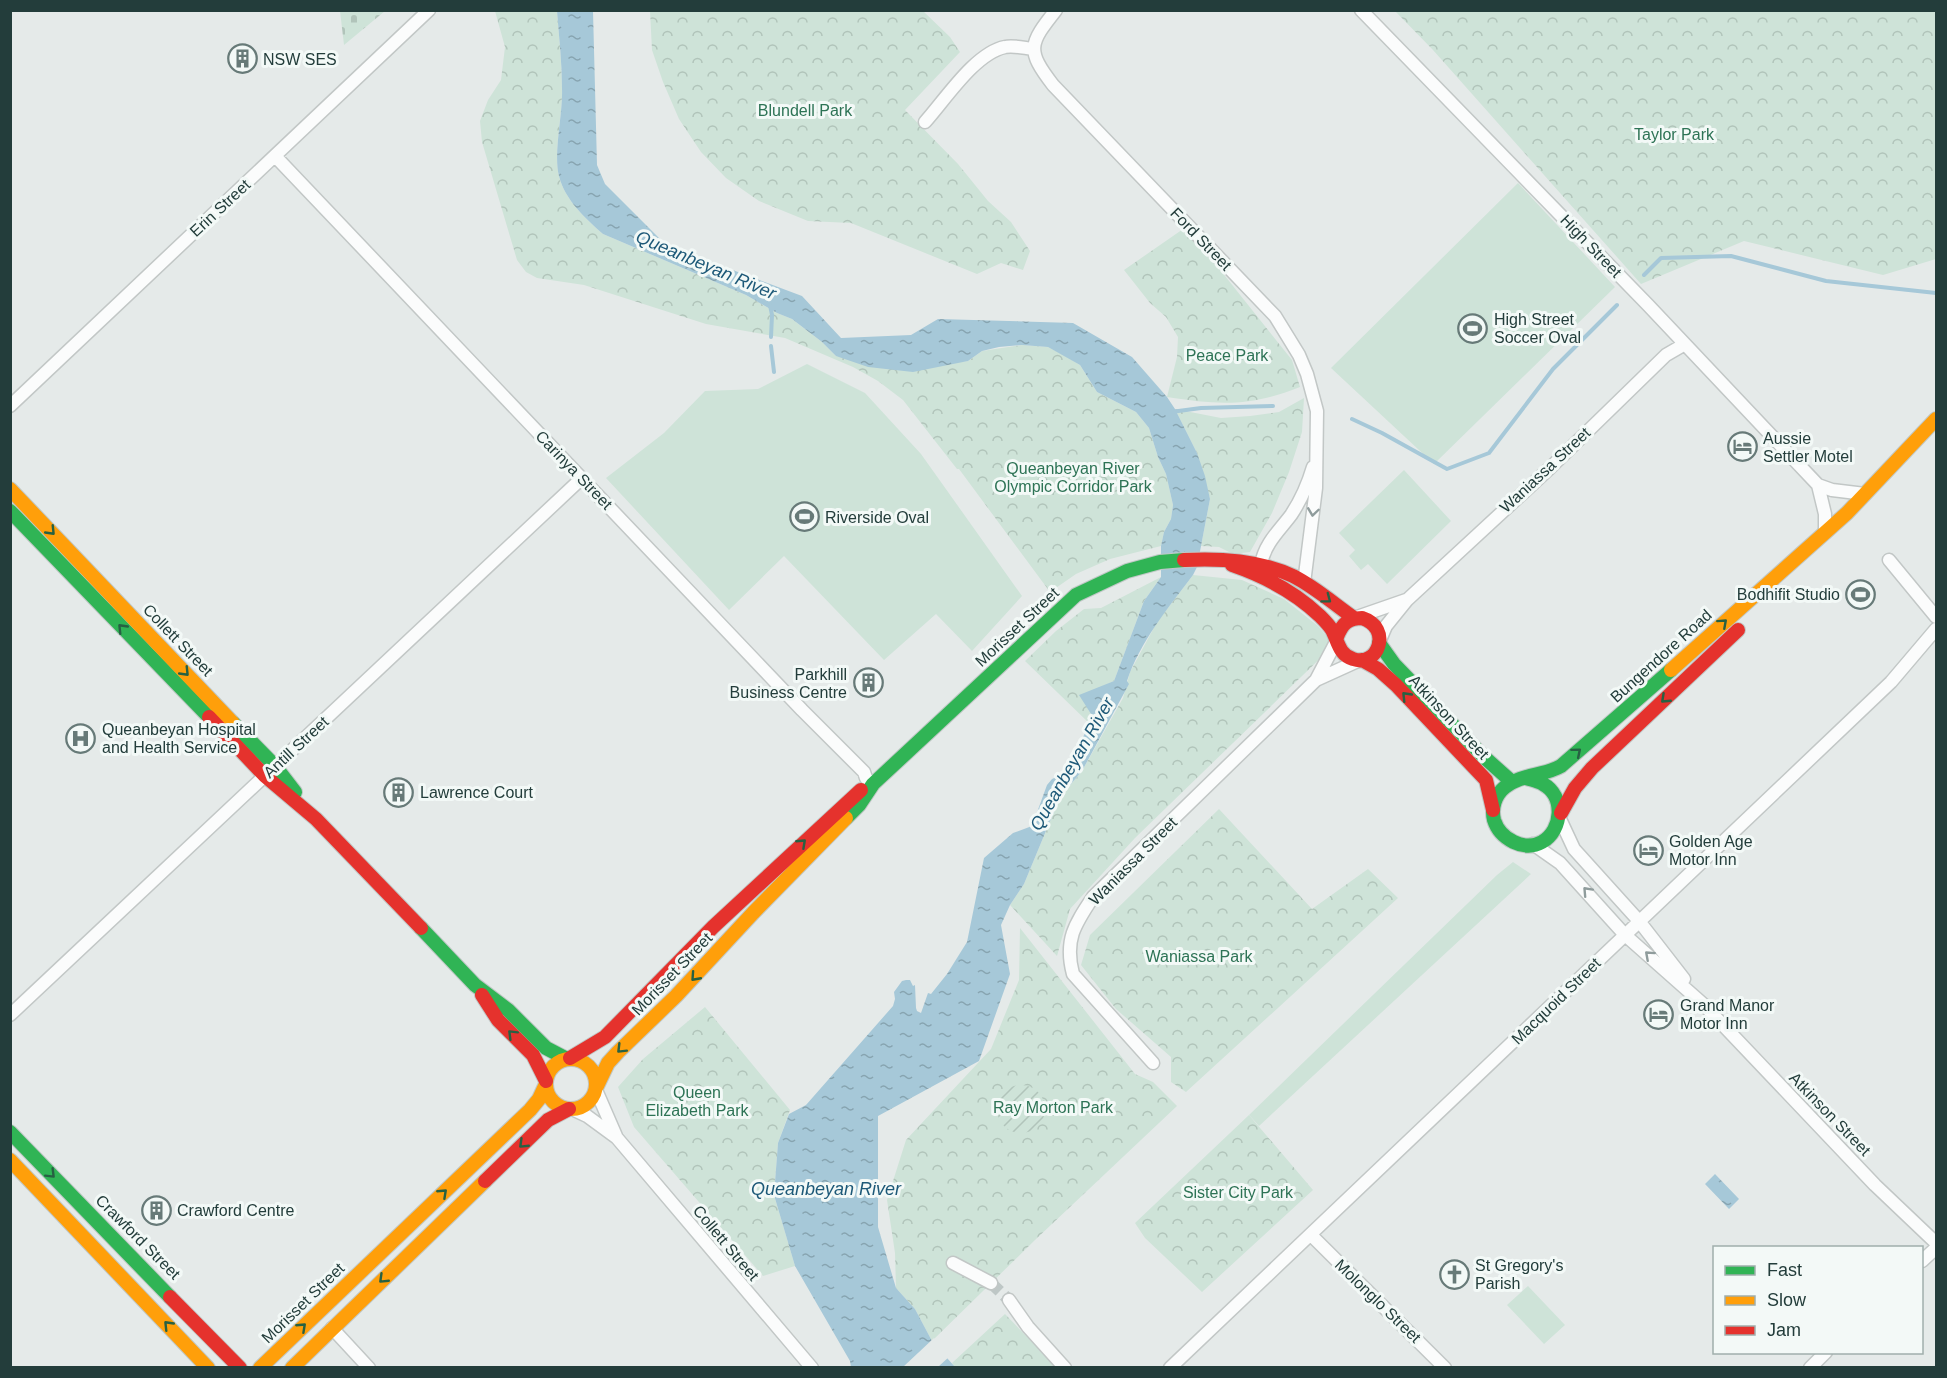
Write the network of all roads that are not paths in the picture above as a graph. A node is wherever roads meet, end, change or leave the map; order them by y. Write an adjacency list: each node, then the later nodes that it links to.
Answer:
1 (429, 10): 6 (street, Erin Street)
2 (1056, 10): 4 (street)
3 (1361, 10): 7 (street, High Street)
4 (1033, 49): 5 (street); 11 (street, Ford Street)
5 (925, 122)
6 (275, 156): 8 (street, Erin Street); 12 (street, Carinya Street)
7 (1685, 344): 13 (street, High Street); 23 (street, Waniassa Street)
8 (10, 406)
9 (1936, 419): 15 (main road, Bungendore Road)
10 (1936, 436): 36 (main road, Bungendore Road, one-way to 36)
11 (1316, 454): 20 (street, Ford Street); 21 (street, Ford Street, one-way to 21)
12 (582, 478): 31 (street, Antill Street); 34 (street, Carinya Street)
13 (1818, 485): 15 (street); 17 (street, High Street)
14 (10, 489): 31 (main road, Collett Street, one-way to 31)
15 (1866, 494): 17 (main road, Bungendore Road)
16 (10, 511): 31 (main road, Collett Street, one-way to 16)
17 (1825, 533): 32 (main road, Bungendore Road, one-way to 17)
18 (1217, 560): 20 (main road, Morisset Street); 22 (main road, Morisset Street); 34 (main road, Morisset Street)
19 (1889, 560): 24 (street)
20 (1261, 564): 21 (main road); 22 (main road)
21 (1304, 583): 25 (main road, one-way to 25)
22 (1284, 590): 27 (main road)
23 (1407, 600): 25 (street, Waniassa Street); 28 (street, Waniassa Street)
24 (1936, 616)
25 (1356, 617): 27 (main road); 28 (main road)
26 (1936, 629): 41 (street, Macquoid Street)
27 (1337, 639): 29 (main road); 30 (street, Waniassa Street)
28 (1380, 642): 29 (main road); 33 (main road, Atkinson Street)
29 (1361, 660): 30 (street, Waniassa Street); 35 (main road, Atkinson Street, one-way to 29)
30 (1316, 680): 48 (street, Waniassa Street)
31 (270, 771): 44 (main road, Collett Street); 46 (street, Antill Street)
32 (1526, 778): 33 (main road); 36 (main road)
33 (1512, 782): 35 (main road)
34 (873, 784): 38 (main road, Morisset Street); 39 (main road, Morisset Street, one-way to 34)
35 (1493, 810): 37 (main road)
36 (1560, 816): 37 (main road); 41 (street, Atkinson Street)
37 (1532, 844): 42 (street, Atkinson Street, one-way to 37)
38 (796, 870): 39 (main road); 43 (main road, Morisset Street)
39 (759, 883): 40 (main road, Morisset Street)
40 (724, 917): 43 (main road); 47 (main road, Morisset Street)
41 (1639, 921): 42 (street, Macquoid Street); 45 (street, Atkinson Street)
42 (1625, 934): 45 (street, Atkinson Street, one-way to 42); 55 (street, Macquoid Street)
43 (714, 955): 50 (main road, Morisset Street, one-way to 50)
44 (475, 985): 47 (main road, Collett Street); 49 (main road, Collett Street, one-way to 44)
45 (1703, 1004): 56 (street, Atkinson Street)
46 (10, 1015)
47 (569, 1059): 49 (main road); 50 (main road)
48 (1153, 1063)
49 (546, 1082): 51 (main road); 65 (main road, Morisset Street, one-way to 49)
50 (596, 1088): 51 (main road); 53 (street, Collett Street)
51 (570, 1109): 53 (street, Collett Street); 61 (main road, one-way to 61)
52 (10, 1132): 64 (main road, Crawford Street, one-way to 64)
53 (617, 1138): 68 (street, Collett Street)
54 (10, 1160): 63 (main road, one-way to 54)
55 (1311, 1235): 70 (street, Macquoid Street); 71 (street, Molonglo Street)
56 (1936, 1245): 57 (street)
57 (1923, 1260)
58 (953, 1263): 59 (street)
59 (991, 1283)
60 (1010, 1300): 69 (street)
61 (332, 1328): 66 (main road); 67 (street)
62 (1825, 1354): 72 (street)
63 (208, 1368)
64 (240, 1368)
65 (260, 1368)
66 (292, 1368)
67 (369, 1368)
68 (812, 1368)
69 (1065, 1368)
70 (1170, 1368)
71 (1445, 1368)
72 (1810, 1368)

